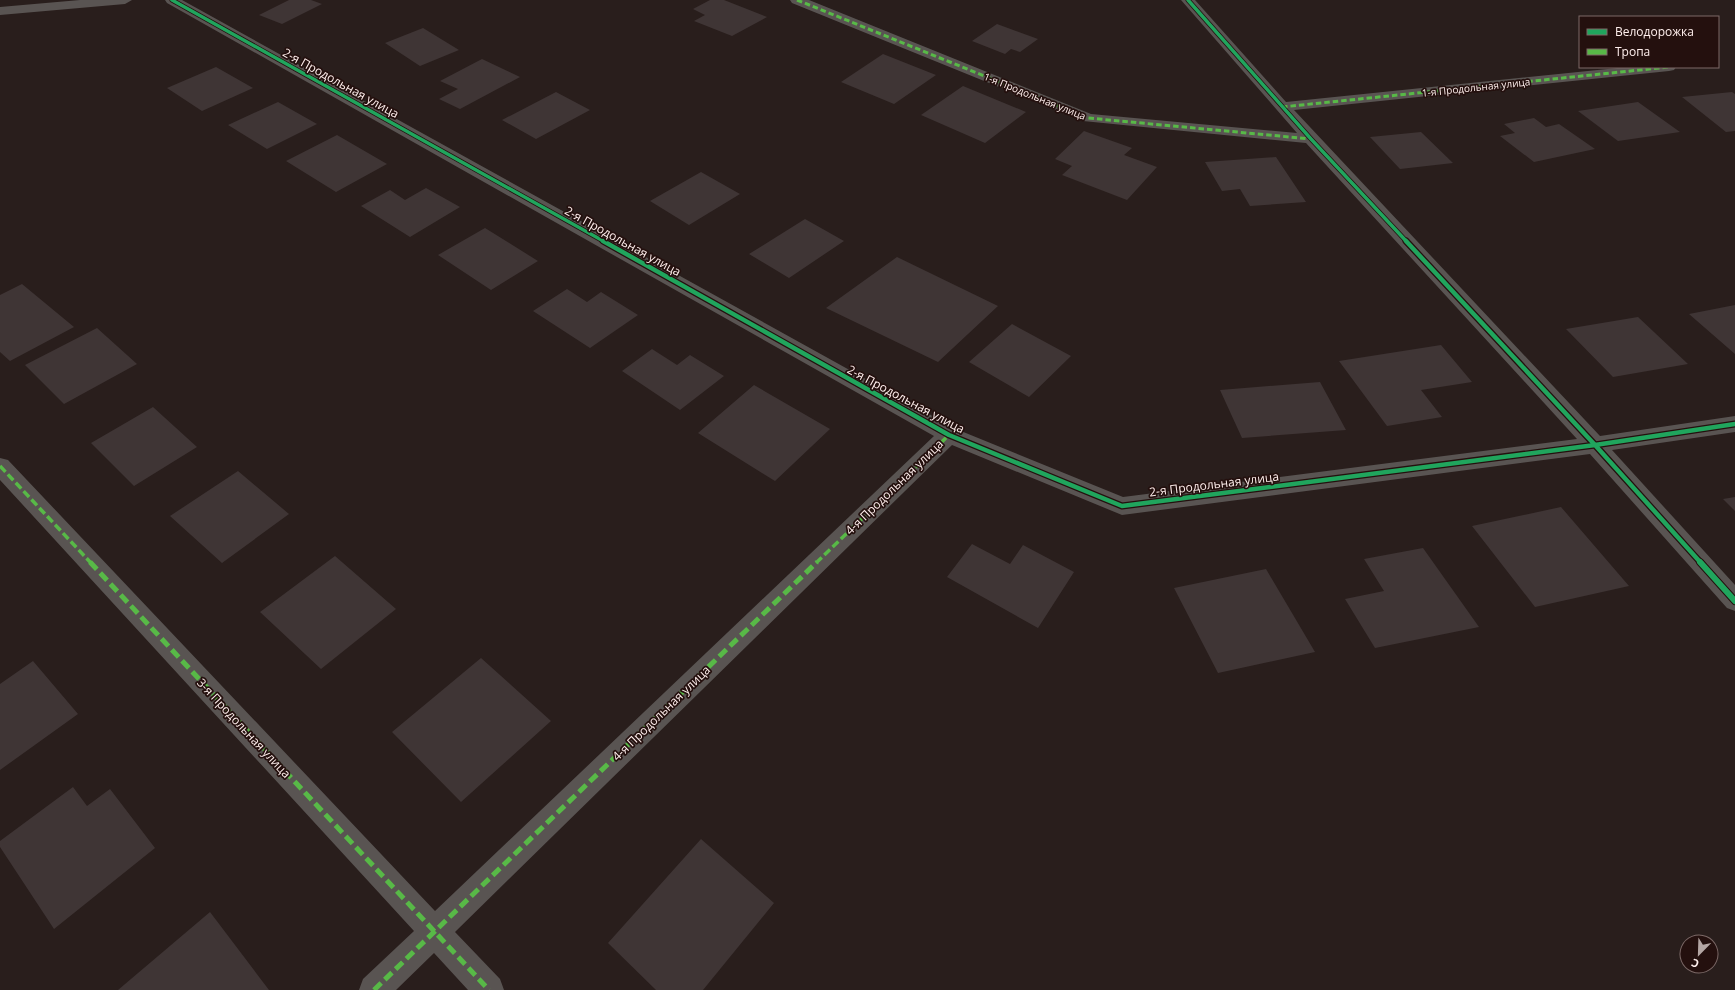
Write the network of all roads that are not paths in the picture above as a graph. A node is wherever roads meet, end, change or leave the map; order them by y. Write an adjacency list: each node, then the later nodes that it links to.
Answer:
1 (125, 0): 5 (street)
2 (172, 0): 10 (street, 2-я Продольная улица)
3 (797, 0): 8 (street, 1-я Продольная улица)
4 (1188, 0): 7 (street)
5 (0, 11)
6 (1660, 68): 7 (street, 1-я Продольная улица)
7 (1282, 107): 8 (street)
8 (1311, 139): 11 (street)
9 (1735, 424): 11 (street, 2-я Продольная улица)
10 (949, 435): 11 (street, 2-я Продольная улица); 14 (street, 4-я Продольная улица)
11 (1596, 445): 13 (street)
12 (0, 466): 14 (street, 3-я Продольная улица)
13 (1735, 601)
14 (434, 932): 15 (street, 4-я Продольная улица); 16 (street, 3-я Продольная улица)
15 (374, 990)
16 (489, 990)

